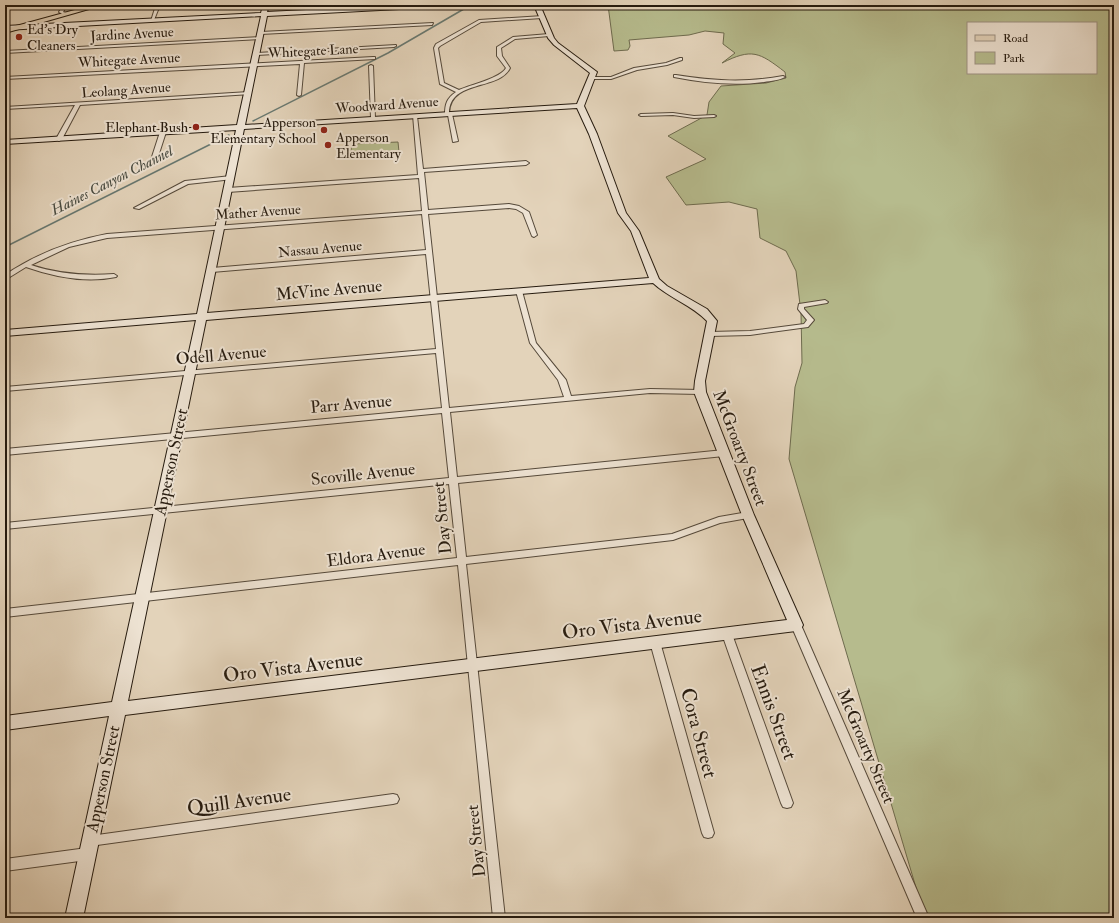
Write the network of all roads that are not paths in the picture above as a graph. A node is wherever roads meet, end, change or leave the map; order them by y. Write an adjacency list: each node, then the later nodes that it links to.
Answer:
1 (65, 5): 9 (street)
2 (100, 5): 9 (main road)
3 (158, 5): 12 (street)
4 (266, 5): 10 (street, Apperson Street)
5 (432, 5): 6 (street); 8 (street)
6 (437, 5)
7 (537, 5): 11 (street)
8 (359, 7): 10 (street)
9 (65, 14): 14 (main road)
10 (264, 14): 12 (street); 18 (street, Apperson Street)
11 (542, 17): 17 (street); 31 (street)
12 (152, 20): 14 (street)
13 (432, 24): 18 (street, Jardine Avenue)
14 (19, 27): 15 (street); 16 (main road)
15 (5, 28)
16 (5, 31)
17 (549, 35): 30 (street); 31 (street)
18 (261, 36): 20 (street, Jardine Avenue); 21 (street, Apperson Street)
19 (394, 46): 21 (street)
20 (5, 52)
21 (257, 54): 25 (street, Apperson Street)
22 (373, 58): 24 (street, Whitegate Lane)
23 (680, 59): 30 (street)
24 (302, 62): 25 (street, Whitegate Lane); 33 (street)
25 (255, 65): 29 (street, Whitegate Avenue); 32 (street, Apperson Street)
26 (371, 66): 41 (street)
27 (676, 76): 28 (street)
28 (783, 77)
29 (5, 78)
30 (593, 78): 35 (street)
31 (460, 92): 37 (street)
32 (249, 93): 34 (street, Leolang Avenue); 42 (street, Apperson Street)
33 (299, 95)
34 (78, 104): 36 (street, Leolang Avenue); 44 (street)
35 (580, 106): 37 (street, Woodward Avenue); 61 (street, McGroarty Street)
36 (5, 108)
37 (449, 114): 38 (street, Woodward Avenue); 45 (street)
38 (415, 116): 41 (street, Woodward Avenue); 49 (street, Day Street)
39 (641, 116): 40 (street)
40 (714, 116)
41 (373, 118): 42 (street, Woodward Avenue)
42 (242, 127): 43 (street, Woodward Avenue); 50 (street, Apperson Street)
43 (163, 132): 44 (street, Woodward Avenue); 47 (street)
44 (59, 139): 46 (street, Woodward Avenue)
45 (455, 141)
46 (5, 142)
47 (153, 163)
48 (526, 163): 49 (street)
49 (421, 174): 51 (street); 53 (street, Day Street)
50 (231, 178): 51 (street, Apperson Street); 52 (street)
51 (228, 190): 54 (street, Apperson Street)
52 (137, 208)
53 (425, 212): 54 (street, Mather Avenue); 55 (street, Mather Avenue); 56 (street, Day Street)
54 (220, 227): 57 (street, Mather Avenue); 58 (street, Apperson Street)
55 (534, 235)
56 (429, 252): 58 (street, Nassau Avenue); 63 (street, Day Street)
57 (26, 266): 59 (street); 60 (street, Mather Avenue)
58 (212, 270): 65 (street, Apperson Street)
59 (114, 276)
60 (5, 278)
61 (655, 280): 62 (street, McVine Avenue); 67 (street, McGroarty Street)
62 (519, 291): 63 (street, McVine Avenue); 72 (street)
63 (434, 298): 65 (street, McVine Avenue); 68 (street, Day Street)
64 (825, 302): 67 (street)
65 (202, 316): 66 (street, McVine Avenue); 69 (street, Apperson Street)
66 (5, 333)
67 (710, 334): 71 (street, McGroarty Street)
68 (440, 351): 69 (street, Odell Avenue); 73 (street, Day Street)
69 (190, 373): 70 (street, Odell Avenue); 74 (street, Apperson Street)
70 (5, 389)
71 (700, 392): 72 (street, Parr Avenue); 76 (street, McGroarty Street)
72 (568, 399): 73 (street, Parr Avenue)
73 (446, 410): 74 (street, Parr Avenue); 77 (street, Day Street)
74 (177, 436): 75 (street, Parr Avenue); 78 (street, Apperson Street)
75 (5, 452)
76 (724, 453): 77 (street, Scoville Avenue); 79 (street, McGroarty Street)
77 (453, 480): 78 (street, Scoville Avenue); 81 (street, Day Street)
78 (160, 510): 80 (street, Scoville Avenue); 82 (street, Apperson Street)
79 (748, 515): 81 (street, Eldora Avenue); 84 (street, McGroarty Street)
80 (5, 526)
81 (461, 561): 82 (street, Eldora Avenue); 87 (street, Day Street)
82 (142, 598): 83 (street, Eldora Avenue); 88 (street, Apperson Street)
83 (5, 613)
84 (796, 625): 85 (street, Oro Vista Avenue); 97 (street, McGroarty Street)
85 (727, 634): 86 (street, Oro Vista Avenue); 91 (street, Ennis Street)
86 (655, 642): 87 (street, Oro Vista Avenue); 92 (street, Cora Street)
87 (472, 665): 88 (street, Oro Vista Avenue); 96 (street, Day Street)
88 (118, 709): 89 (street, Oro Vista Avenue); 93 (street, Apperson Street)
89 (5, 723)
90 (393, 799): 93 (street, Quill Avenue)
91 (788, 803)
92 (708, 833)
93 (89, 848): 94 (street, Quill Avenue); 95 (street, Apperson Street)
94 (5, 865)
95 (74, 918)
96 (499, 918)
97 (923, 918)

